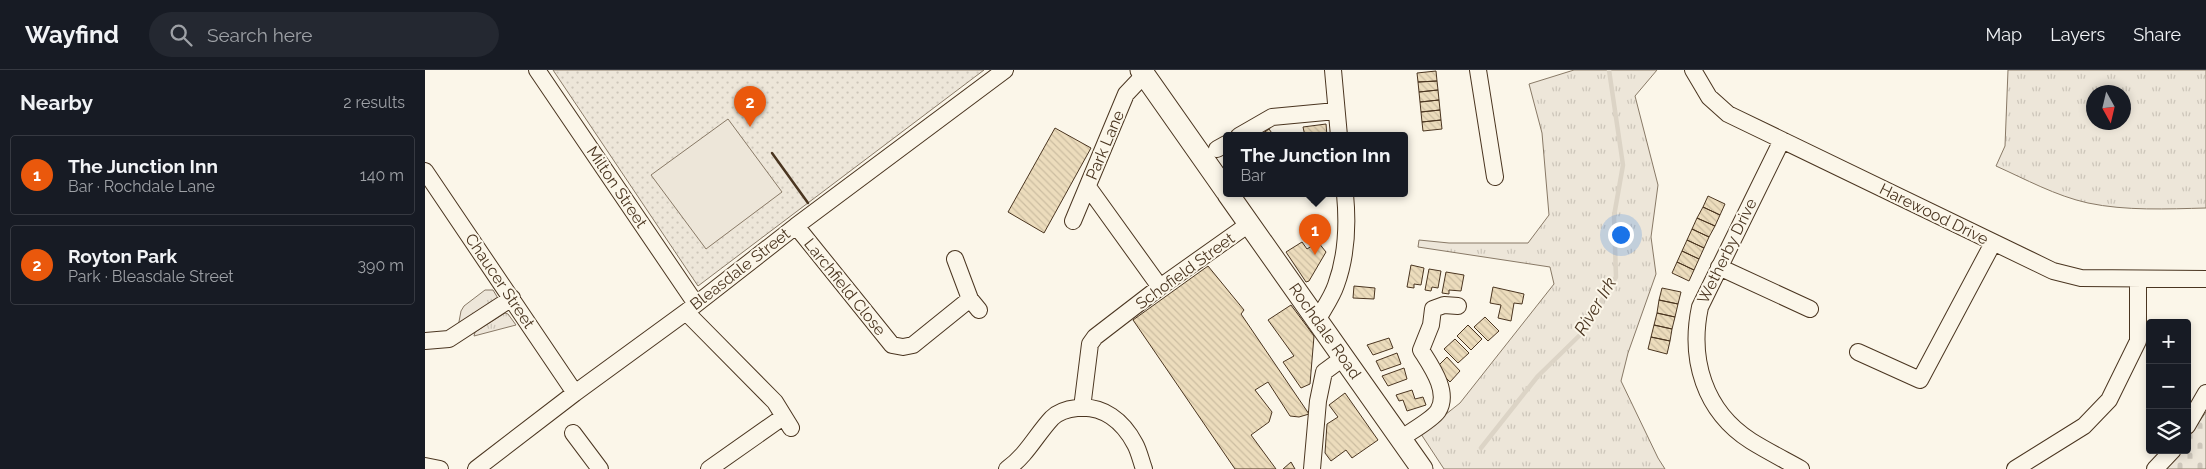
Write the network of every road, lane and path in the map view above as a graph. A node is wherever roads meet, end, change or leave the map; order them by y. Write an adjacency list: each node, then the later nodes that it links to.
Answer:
1 (537, 70): 28 (street, Milton Street)
2 (1005, 70): 19 (street, Bleasdale Street)
3 (1334, 70): 7 (street)
4 (1478, 70): 12 (street)
5 (1693, 70): 10 (street, Harewood Drive)
6 (1142, 72): 13 (main road, Rochdale Road); 14 (street, Park Lane)
7 (1336, 111): 8 (street); 9 (street)
8 (1246, 132)
9 (1339, 132)
10 (1782, 140): 20 (street, Harewood Drive); 22 (street, Wetherby Drive)
11 (428, 177): 26 (street, Chaucer Street)
12 (1495, 177)
13 (1223, 186)
14 (1088, 187): 17 (street, Park Lane); 25 (street)
15 (1230, 197): 18 (main road, Rochdale Road)
16 (1345, 197): 30 (street)
17 (1073, 221)
18 (1249, 224): 25 (street, Schofield Street); 30 (main road, Rochdale Road)
19 (795, 226): 21 (street, Larchfield Close); 28 (street, Bleasdale Street)
20 (1993, 243): 24 (street, Harewood Drive); 32 (street)
21 (955, 259)
22 (1719, 267): 29 (street); 50 (street, Wetherby Drive)
23 (2206, 279): 24 (street, Harewood Drive)
24 (2138, 280): 51 (street)
25 (1160, 287): 36 (street, Schofield Street)
26 (512, 298): 31 (street); 34 (street, Chaucer Street)
27 (1458, 306): 39 (street)
28 (691, 308): 34 (street, Bleasdale Street); 45 (street, Milton Street)
29 (1811, 309)
30 (1318, 319): 33 (main road, Rochdale Road)
31 (425, 341)
32 (1858, 352)
33 (1343, 358): 39 (main road, Rochdale Road); 48 (street)
34 (575, 393): 43 (street, Bleasdale Street)
35 (2206, 393): 37 (street)
36 (1082, 408): 46 (street); 47 (street)
37 (2191, 419)
38 (573, 433): 44 (street)
39 (1400, 439): 49 (main road, Rochdale Road)
40 (2169, 454): 52 (street)
41 (425, 466): 42 (street)
42 (440, 469)
43 (476, 469)
44 (600, 469)
45 (709, 469)
46 (1007, 469)
47 (1144, 469)
48 (1312, 469)
49 (1422, 469)
50 (1801, 469)
51 (2015, 469)
52 (2155, 469)

